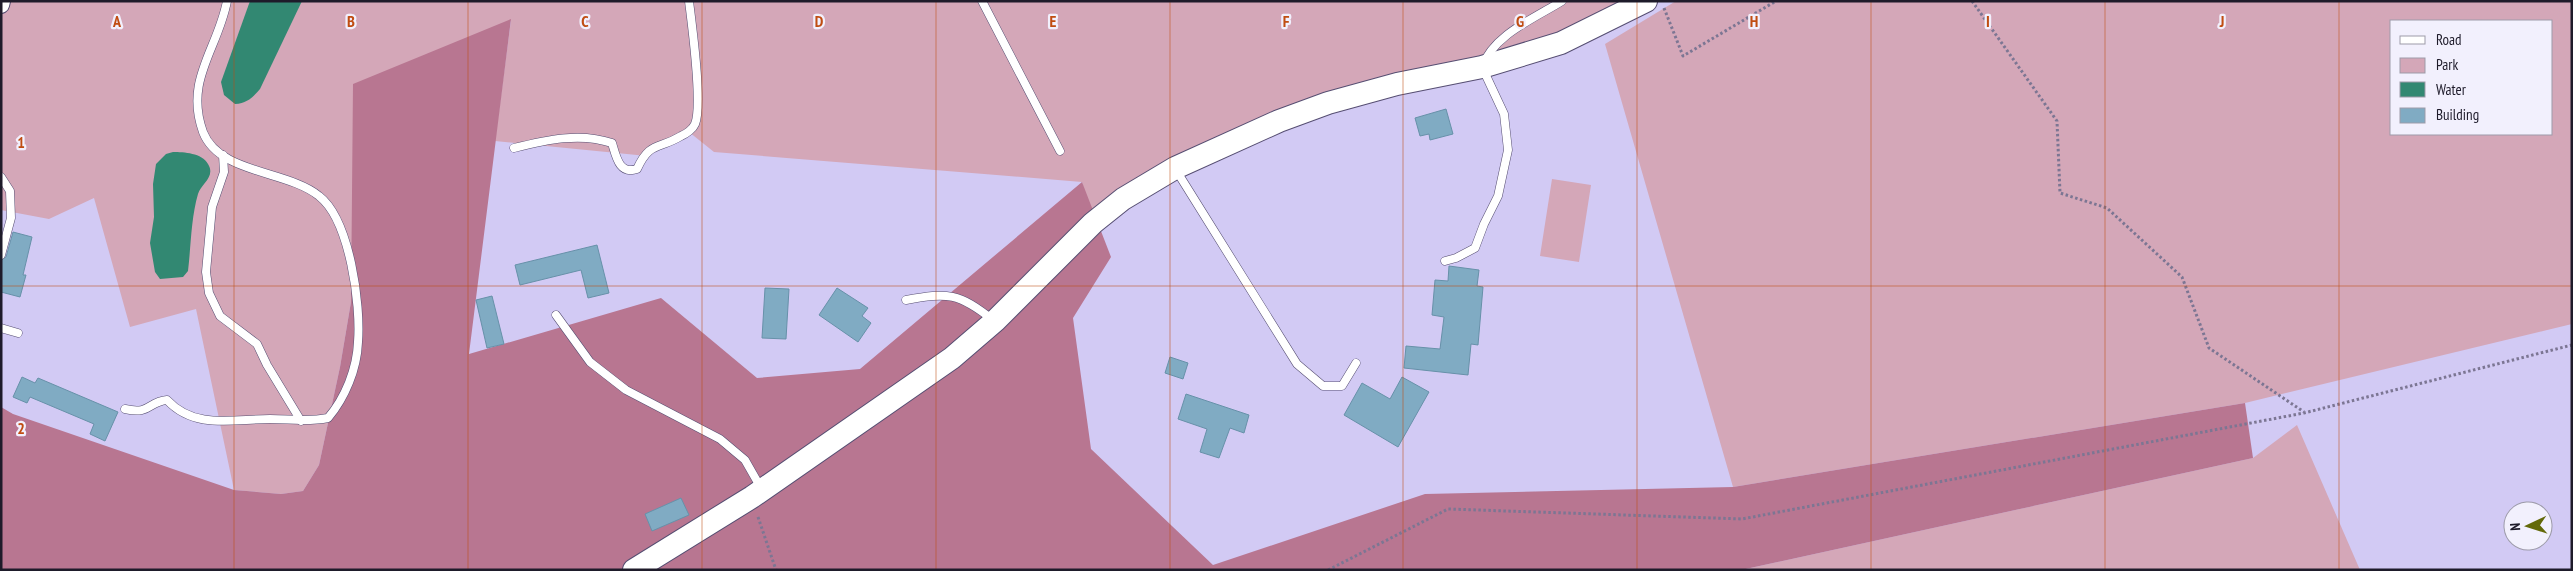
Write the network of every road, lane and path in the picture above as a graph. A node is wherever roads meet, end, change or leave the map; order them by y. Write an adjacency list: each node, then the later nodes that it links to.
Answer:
1 (227, 1): 12 (lane)
2 (689, 1): 10 (lane)
3 (982, 1): 11 (lane)
4 (1562, 1): 9 (lane)
5 (1646, 1): 9 (main road)
6 (1776, 1): 8 (path)
7 (1972, 1): 25 (path)
8 (1666, 12)
9 (1482, 67): 13 (main road); 16 (lane)
10 (514, 148)
11 (1060, 151)
12 (222, 155): 26 (lane); 26 (lane)
13 (1175, 168): 19 (main road); 23 (lane)
14 (1, 177): 15 (lane)
15 (1, 255)
16 (1445, 261)
17 (906, 300): 19 (lane)
18 (556, 314): 27 (lane)
19 (994, 321): 27 (main road)
20 (1, 328): 21 (lane)
21 (18, 333)
22 (2572, 345): 25 (path)
23 (1356, 364)
24 (125, 409): 26 (lane)
25 (2304, 413): 30 (path)
26 (301, 421)
27 (757, 493): 28 (main road); 29 (path)
28 (634, 570)
29 (776, 570)
30 (1328, 570)

